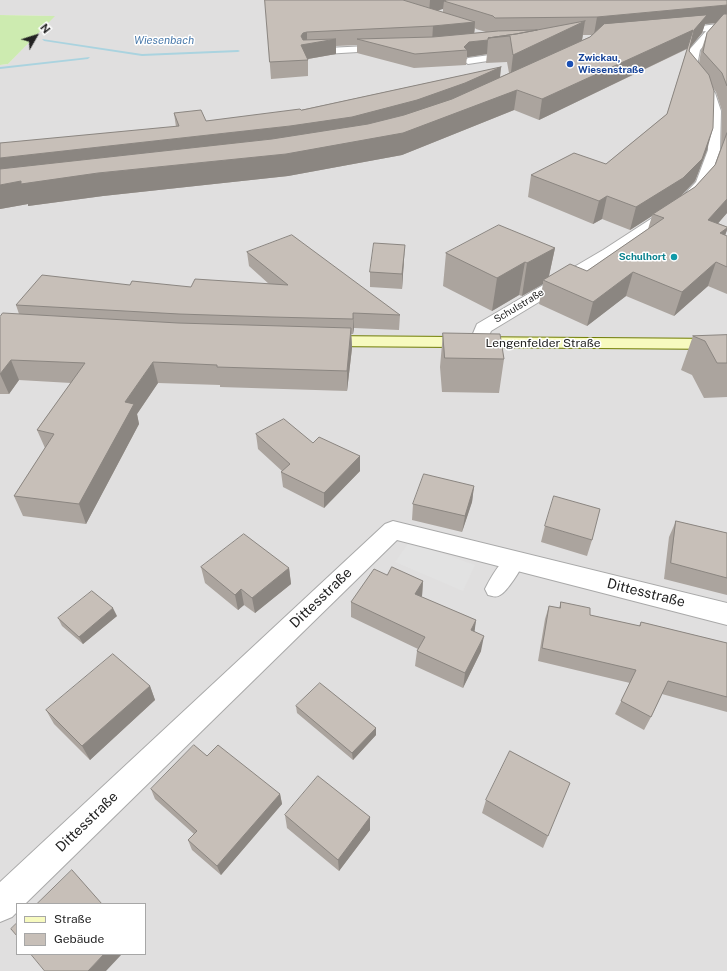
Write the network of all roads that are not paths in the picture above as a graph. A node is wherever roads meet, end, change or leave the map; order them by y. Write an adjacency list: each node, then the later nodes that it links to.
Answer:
1 (721, 27): 2 (street); 8 (street, Schulstraße)
2 (664, 33)
3 (401, 48): 4 (street)
4 (308, 52)
5 (520, 53): 6 (lane)
6 (468, 61)
7 (301, 340): 8 (main road, Lengenfelder Straße)
8 (478, 343): 9 (main road, Lengenfelder Straße)
9 (727, 344)
10 (515, 561): 11 (lane); 12 (street, Dittesstraße); 13 (street, Dittesstraße)
11 (494, 589)
12 (727, 614)
13 (0, 905)

